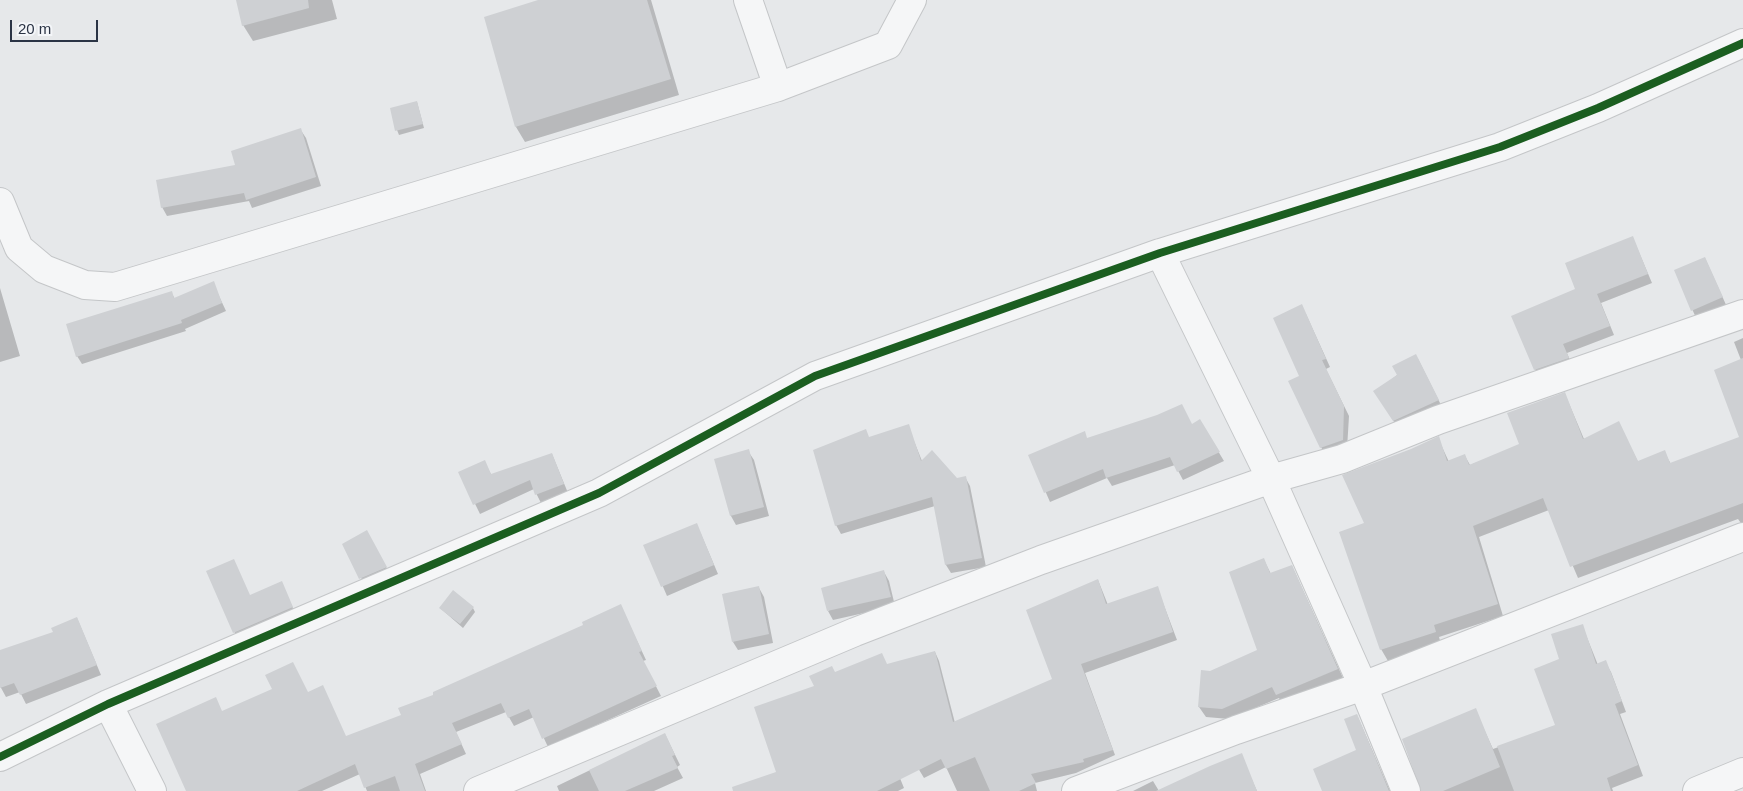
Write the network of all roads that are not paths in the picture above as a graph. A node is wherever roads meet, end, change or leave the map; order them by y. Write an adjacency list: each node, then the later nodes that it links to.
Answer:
1 (748, 0): 4 (street)
2 (912, 0): 4 (street)
3 (1743, 43): 6 (street)
4 (778, 87): 5 (street)
5 (0, 202)
6 (1160, 253): 8 (street); 11 (street)
7 (1743, 314): 8 (street)
8 (1271, 479): 10 (street); 15 (street)
9 (1743, 537): 10 (street)
10 (1363, 686): 16 (street); 17 (street)
11 (108, 704): 12 (street); 14 (street)
12 (0, 756)
13 (1743, 772): 18 (street)
14 (152, 791)
15 (478, 791)
16 (1076, 791)
17 (1406, 791)
18 (1697, 791)

